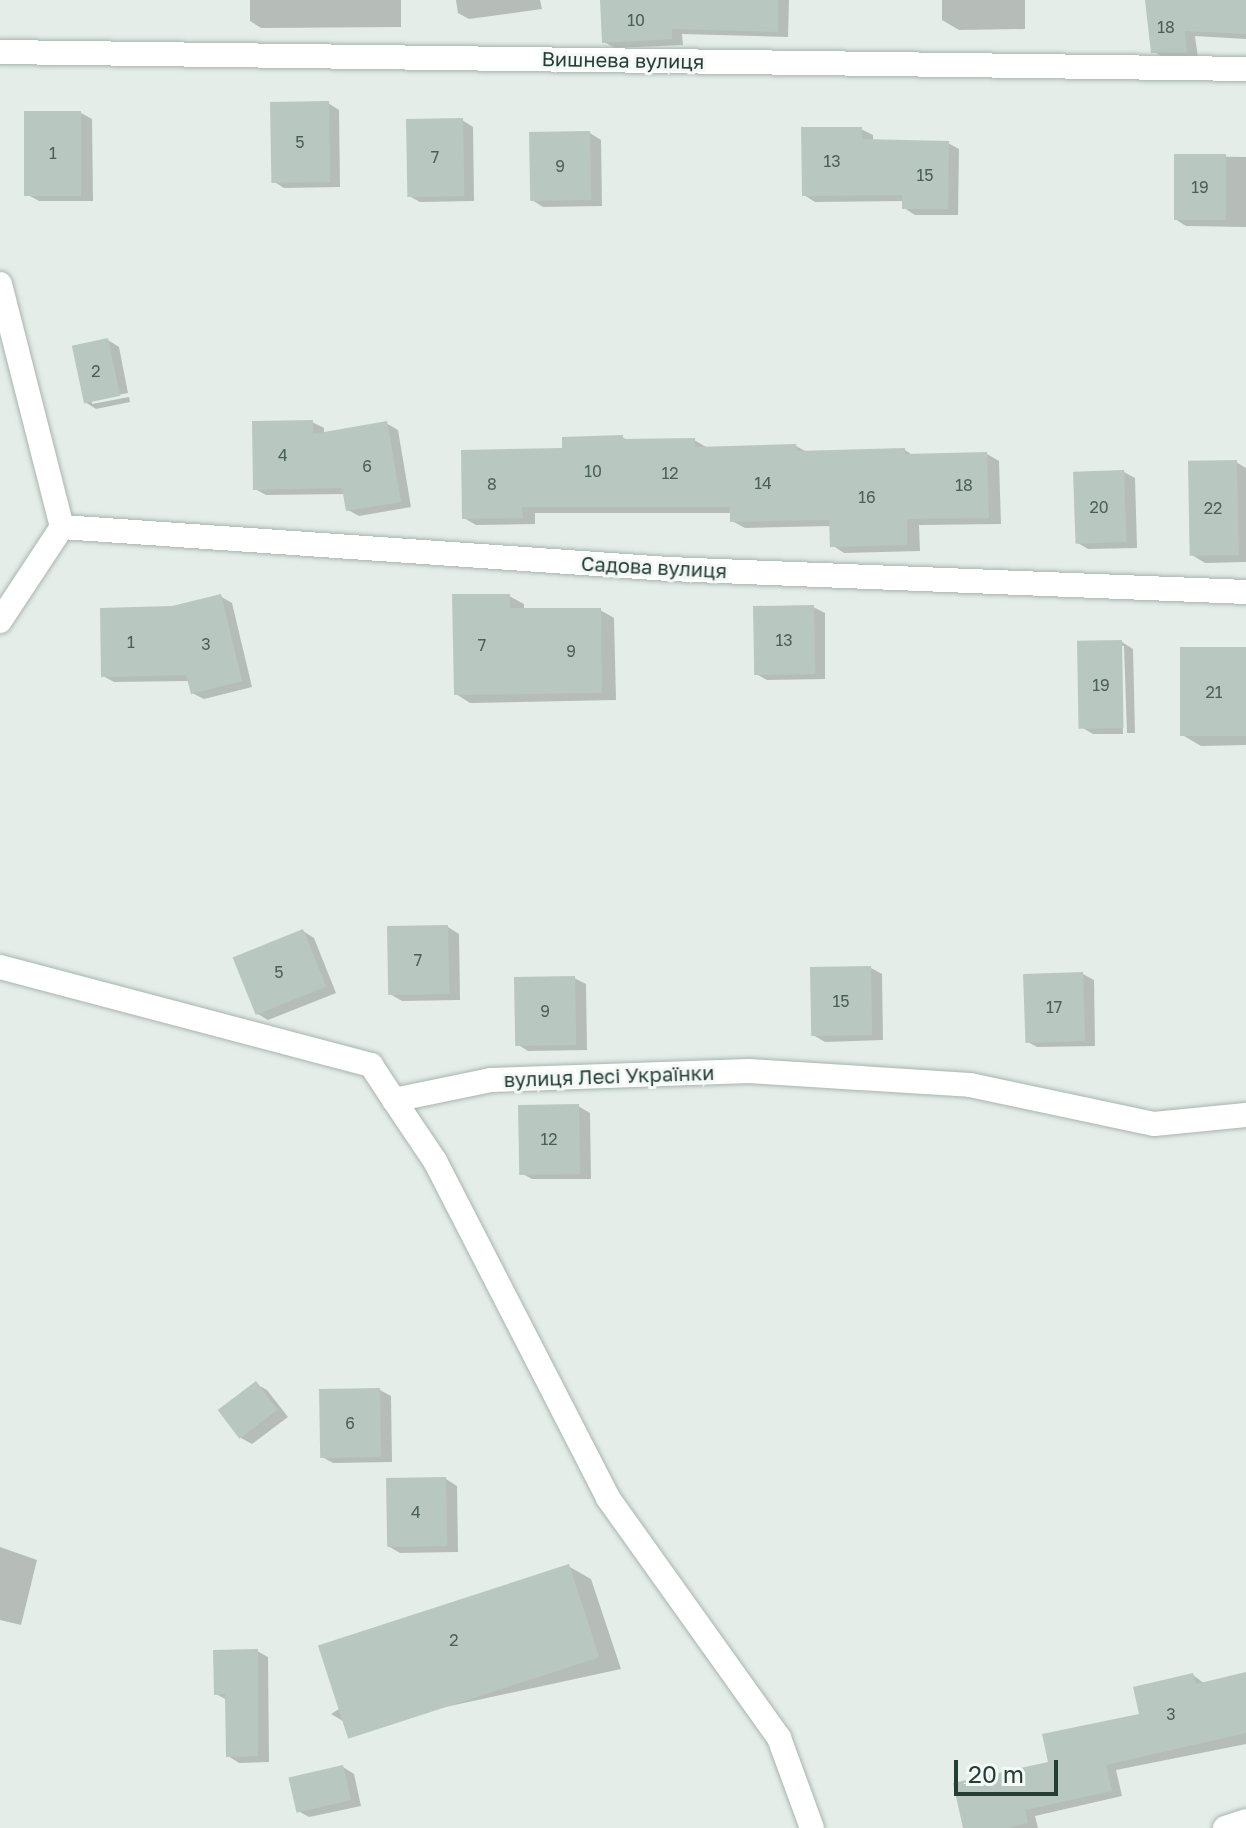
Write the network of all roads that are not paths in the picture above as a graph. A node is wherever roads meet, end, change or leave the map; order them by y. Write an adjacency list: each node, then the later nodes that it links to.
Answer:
1 (0, 52): 2 (street, Вишнева вулиця)
2 (1246, 69)
3 (0, 284): 4 (street)
4 (62, 527): 5 (street, Садова вулиця); 6 (street)
5 (1246, 592)
6 (0, 621)
7 (0, 967): 8 (street)
8 (394, 1100): 9 (street, вулиця Лесі Українки); 11 (street)
9 (1246, 1115)
10 (1246, 1821): 12 (street)
11 (812, 1828)
12 (1225, 1828)

